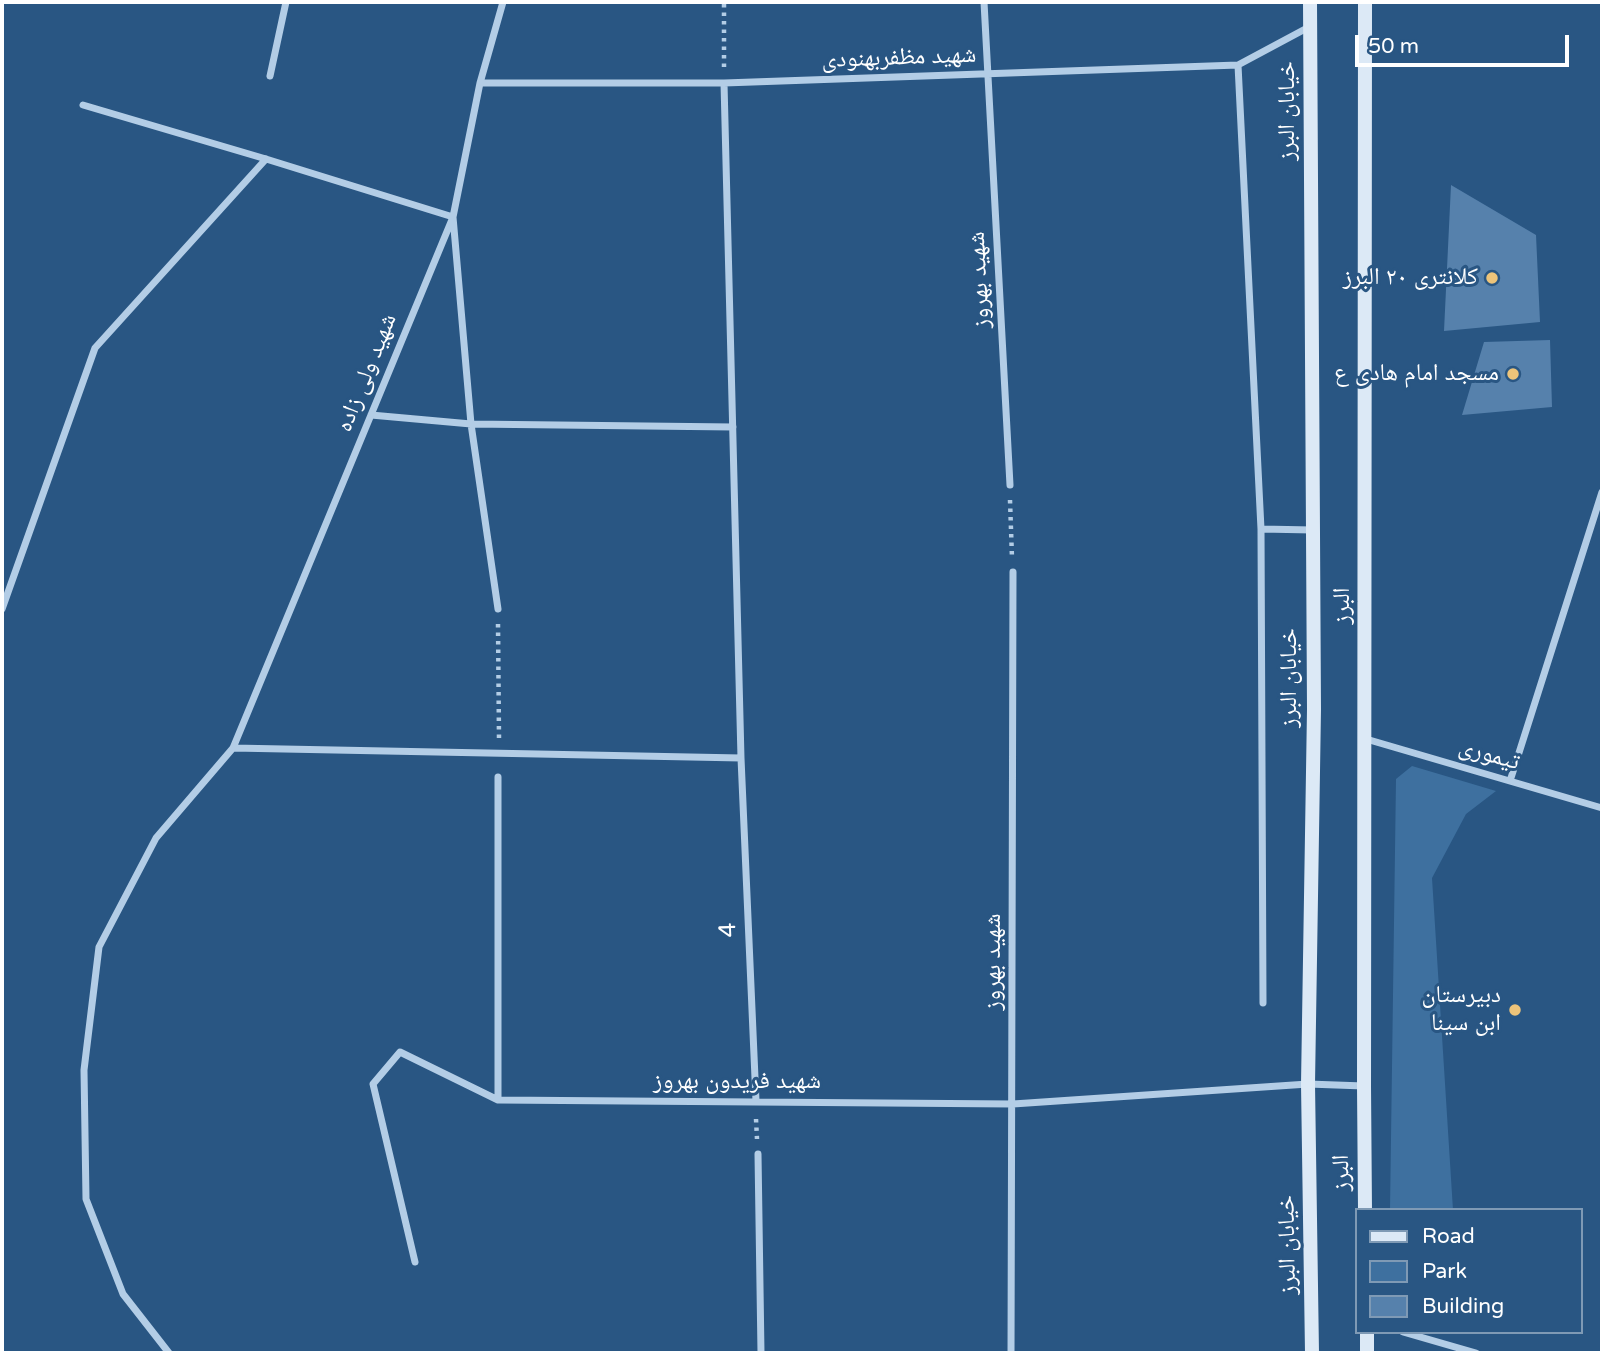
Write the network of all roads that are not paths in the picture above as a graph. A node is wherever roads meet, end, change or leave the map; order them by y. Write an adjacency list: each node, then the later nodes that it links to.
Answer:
1 (286, 2): 9 (street)
2 (503, 2): 10 (street, شهید ولی زاده)
3 (984, 2): 8 (street, شهید بهروز)
4 (1310, 2): 6 (main road, خیابان البرز)
5 (1365, 2): 25 (main road, البرز)
6 (1310, 27): 7 (street, شهید مظفربهنودی); 21 (main road, خیابان البرز)
7 (1238, 65): 8 (street, شهید مظفربهنودی); 20 (street)
8 (989, 74): 11 (street, شهید مظفربهنودی); 18 (street, شهید بهروز)
9 (270, 76)
10 (480, 83): 11 (street, شهید مظفربهنودی); 14 (street, شهید ولی زاده)
11 (724, 83): 17 (street, 4)
12 (83, 105): 13 (street)
13 (266, 159): 14 (street); 23 (street)
14 (453, 217): 15 (street, شهید ولی زاده); 16 (street)
15 (371, 415): 16 (street); 26 (street, شهید ولی زاده)
16 (471, 424): 17 (street); 24 (street)
17 (733, 427): 27 (street, 4)
18 (1010, 485)
19 (1602, 492): 29 (street)
20 (1261, 529): 21 (street); 31 (street)
21 (1312, 530): 32 (main road, خیابان البرز)
22 (1013, 572): 36 (street, شهید بهروز)
23 (2, 609)
24 (498, 609)
25 (1366, 739): 29 (street, تیموری); 33 (main road, البرز)
26 (233, 748): 27 (street); 42 (street, شهید ولی زاده)
27 (741, 758): 35 (street, 4)
28 (498, 777): 34 (street)
29 (1510, 781): 30 (street, تیموری)
30 (1602, 808)
31 (1263, 1003)
32 (1308, 1084): 33 (street, شهید فریدون بهروز); 36 (street, شهید فریدون بهروز); 45 (main road, خیابان البرز)
33 (1364, 1086): 38 (main road, البرز)
34 (498, 1100): 35 (street, شهید فریدون بهروز); 39 (street, شهید فریدون بهروز)
35 (756, 1101): 36 (street, شهید فریدون بهروز)
36 (1013, 1104): 44 (street, شهید بهروز)
37 (758, 1154): 43 (street)
38 (1365, 1208)
39 (415, 1262)
40 (1367, 1334): 46 (main road)
41 (1410, 1334): 47 (street)
42 (169, 1353)
43 (761, 1353)
44 (1011, 1353)
45 (1312, 1353)
46 (1367, 1353)
47 (1476, 1353)

